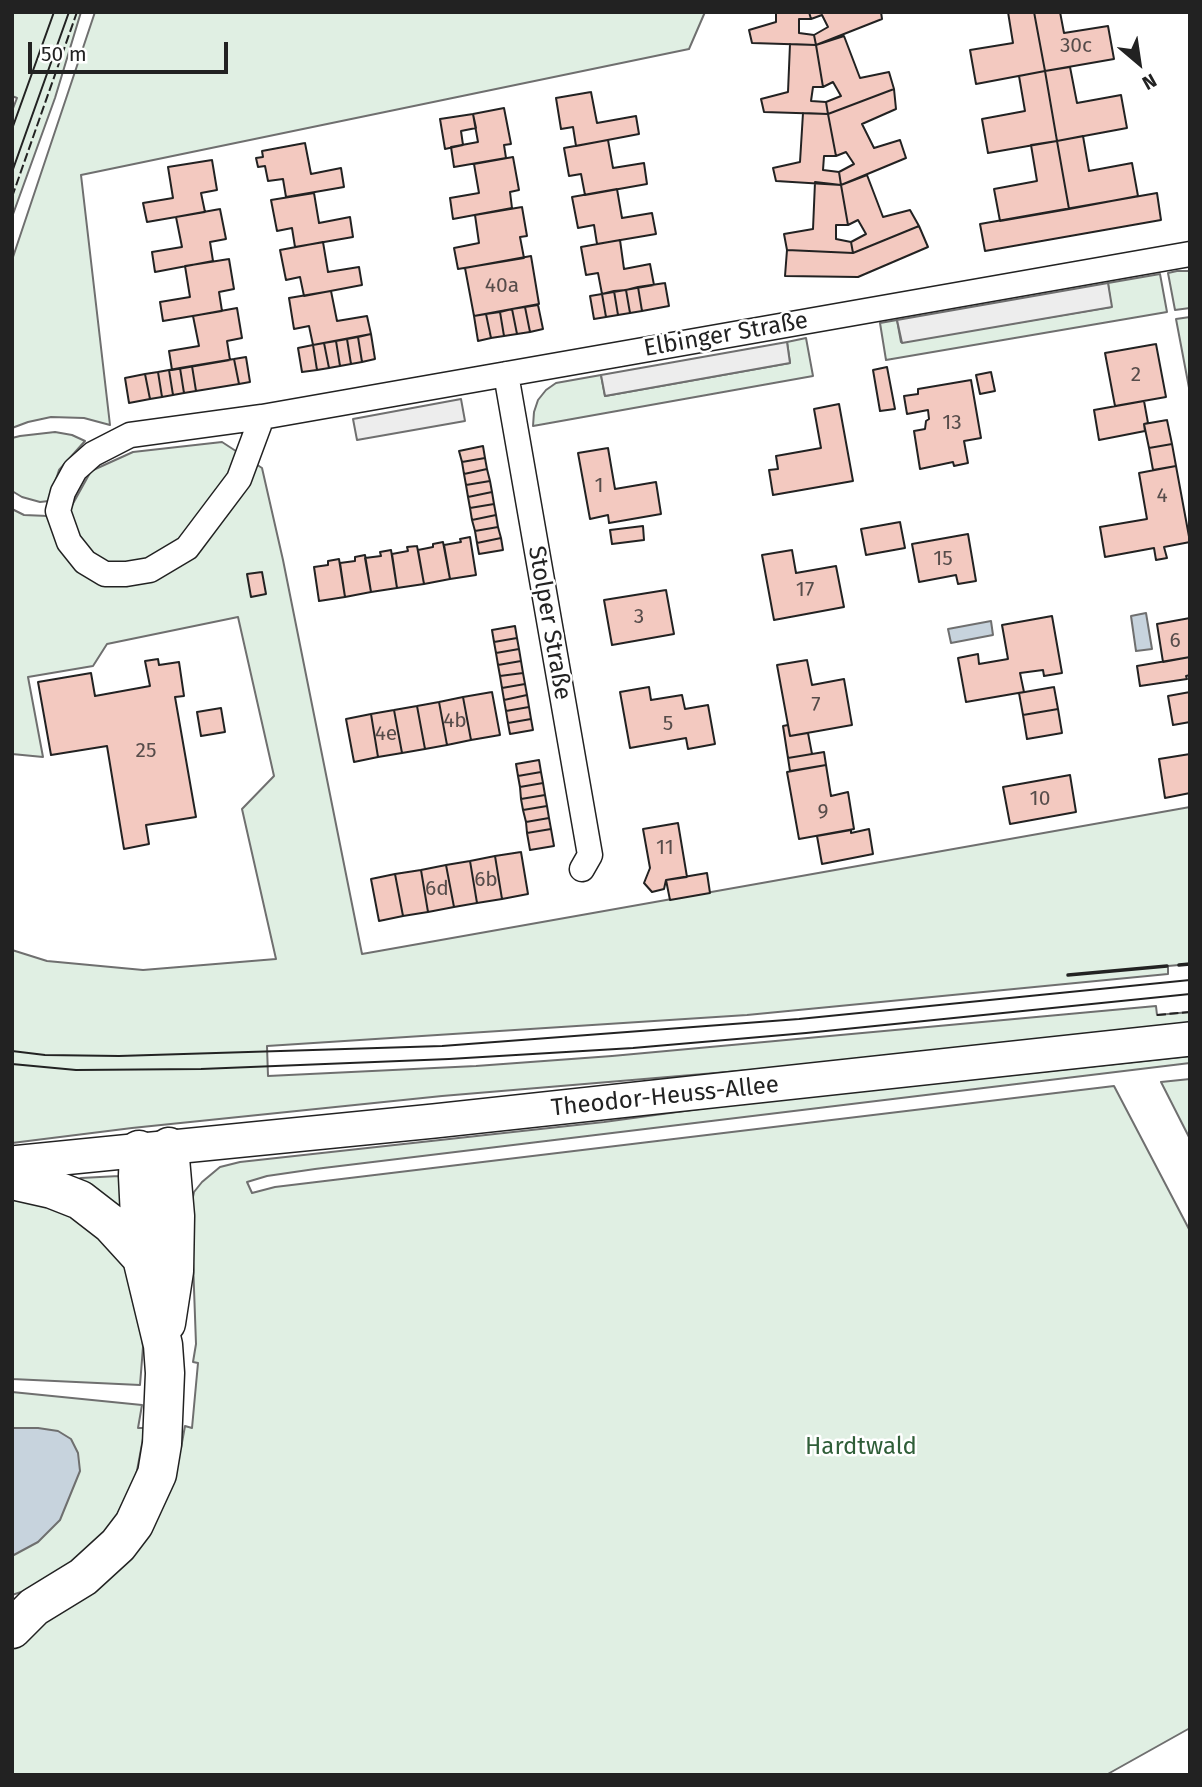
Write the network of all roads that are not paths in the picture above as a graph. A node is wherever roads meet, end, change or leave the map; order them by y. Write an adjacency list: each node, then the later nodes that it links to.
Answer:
1 (1190, 254): 2 (street, Elbinger Straße)
2 (506, 374): 3 (street, Elbinger Straße); 4 (street, Stolper Straße)
3 (262, 417): 3 (street, Elbinger Straße)
4 (582, 869)
5 (1190, 1039): 6 (main road, Theodor-Heuss-Allee)
6 (154, 1148): 7 (main road, Theodor-Heuss-Allee); 9 (main road); 10 (main road)
7 (12, 1163)
8 (12, 1180): 9 (main road)
9 (142, 1258): 10 (main road)
10 (164, 1359): 11 (main road)
11 (19, 1615)

